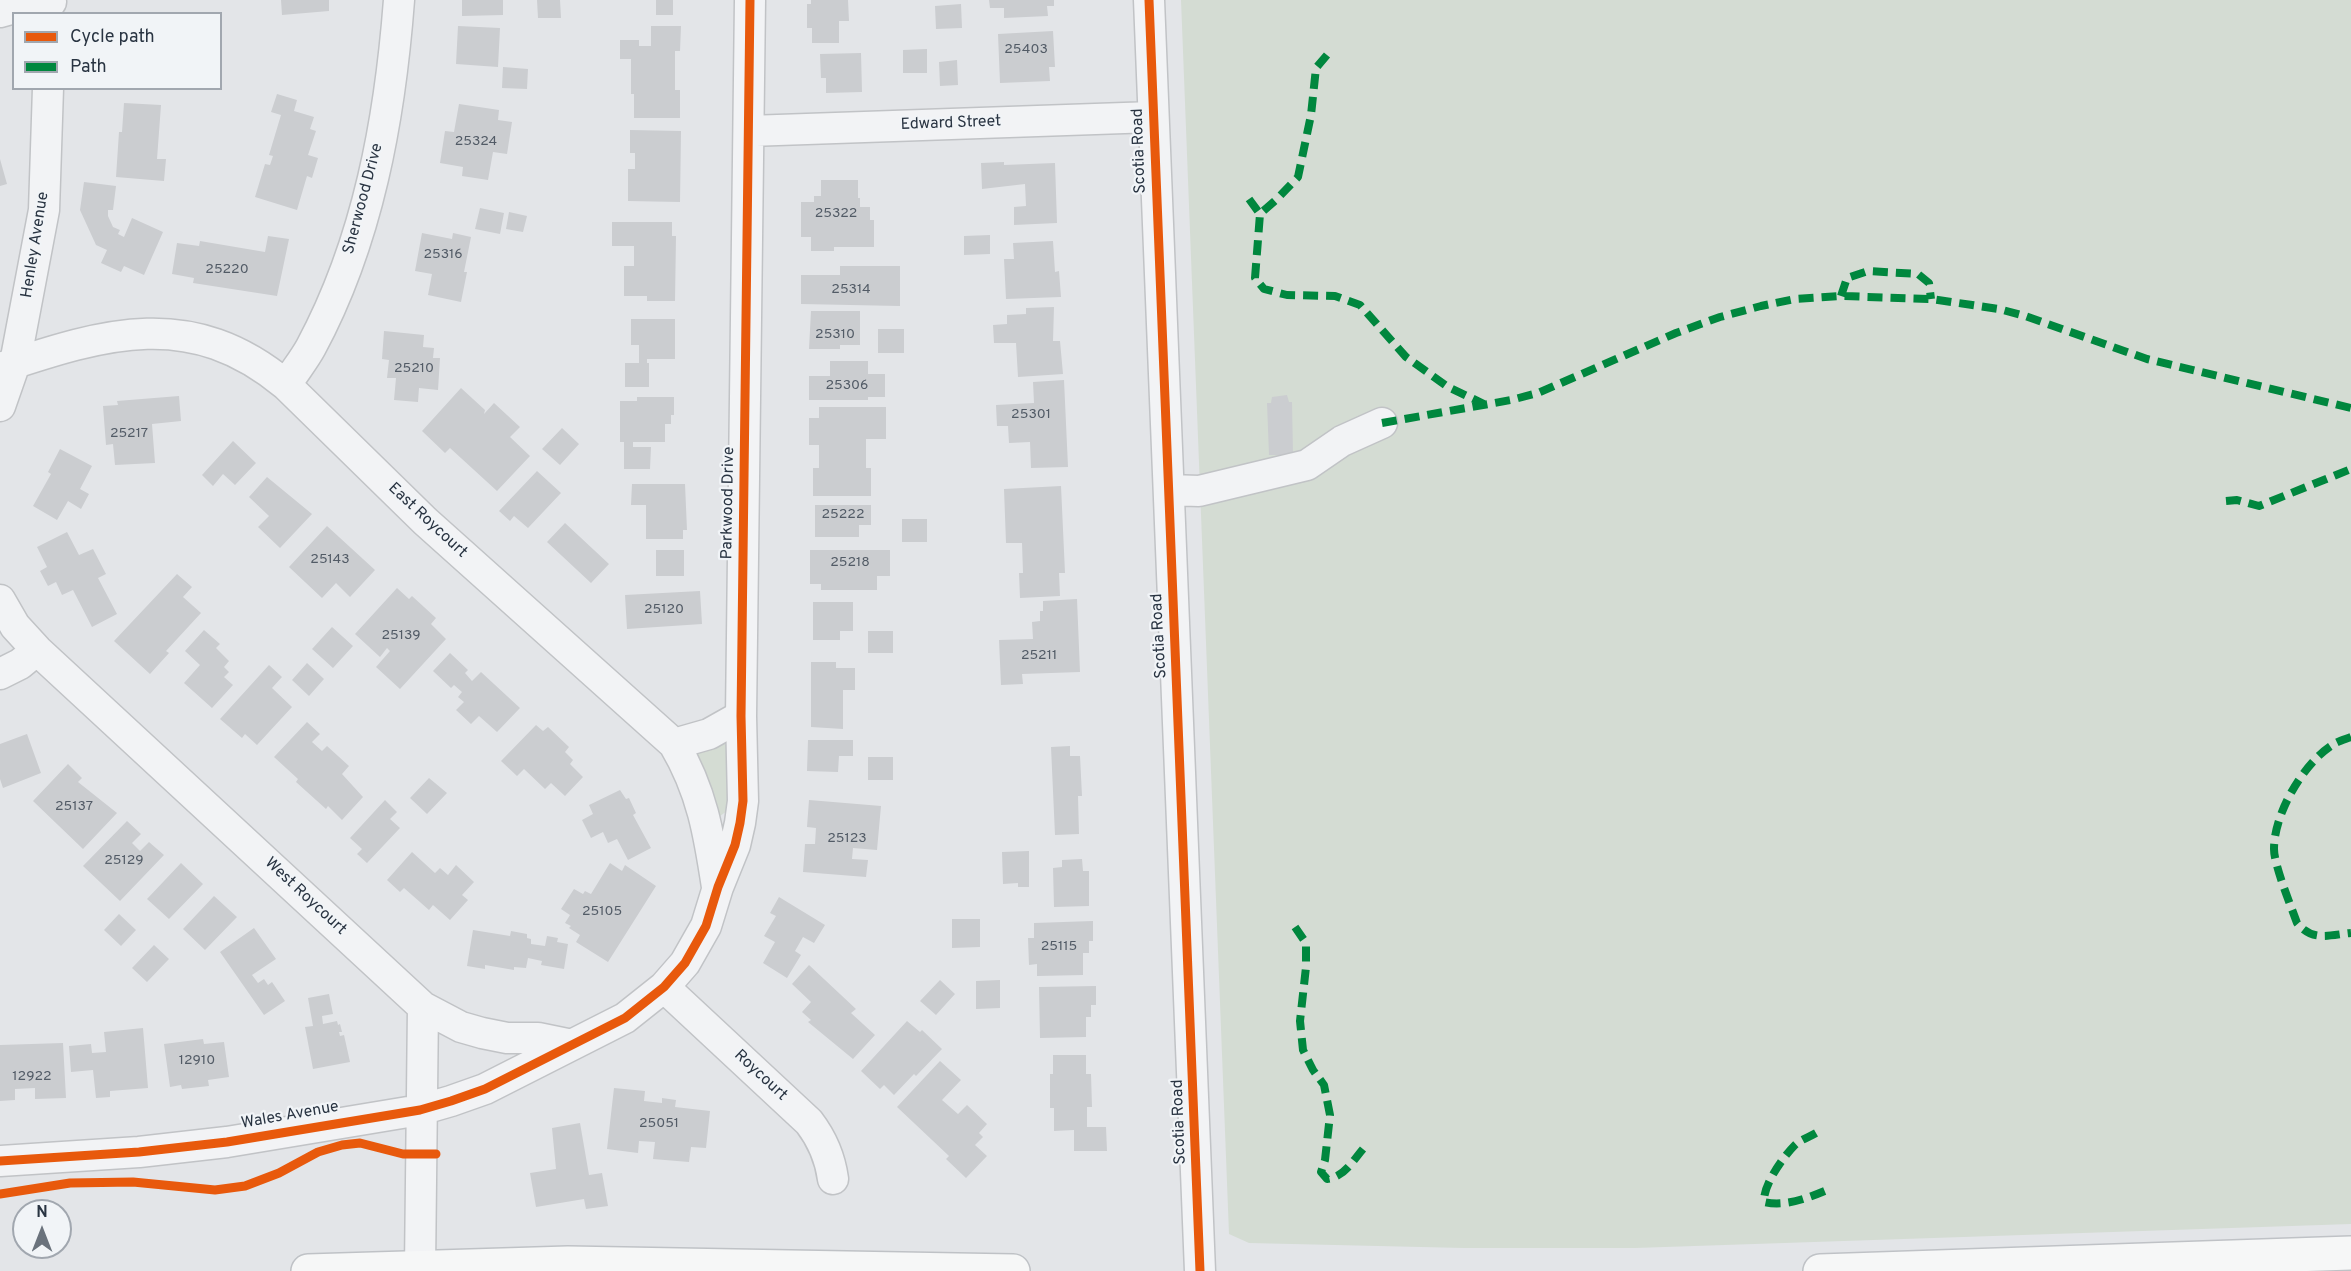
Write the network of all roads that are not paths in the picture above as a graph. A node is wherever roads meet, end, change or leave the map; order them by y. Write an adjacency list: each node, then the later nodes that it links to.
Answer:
1 (399, 0): 10 (street, Sherwood Drive)
2 (750, 0): 8 (street, Parkwood Drive)
3 (1149, 0): 7 (street, Scotia Road)
4 (51, 5): 5 (street)
5 (0, 12)
6 (48, 90): 9 (street, Henley Avenue)
7 (1153, 117): 8 (street, Edward Street); 13 (street, Scotia Road)
8 (749, 131): 17 (street, Parkwood Drive)
9 (7, 366): 10 (street, East Roycourt); 11 (street)
10 (286, 385): 18 (street, East Roycourt)
11 (0, 406)
12 (1382, 423): 13 (street)
13 (1168, 490): 30 (street, Scotia Road)
14 (0, 600): 15 (street, West Roycourt)
15 (37, 650): 16 (street); 21 (street, West Roycourt)
16 (0, 674)
17 (741, 716): 18 (street); 19 (street, Parkwood Drive)
18 (674, 744): 19 (street, East Roycourt)
19 (717, 887): 20 (street, Parkwood Drive)
20 (664, 987): 22 (street); 25 (street, Roycourt)
21 (423, 1007): 22 (street, West Roycourt); 23 (street)
22 (572, 1045): 23 (street, Wales Avenue)
23 (420, 1110): 24 (street, Wales Avenue); 27 (street)
24 (0, 1161)
25 (833, 1179)
26 (2351, 1253): 31 (main road)
27 (420, 1268): 28 (main road); 29 (main road)
28 (308, 1271)
29 (1013, 1271)
30 (1200, 1271)
31 (1820, 1271)

